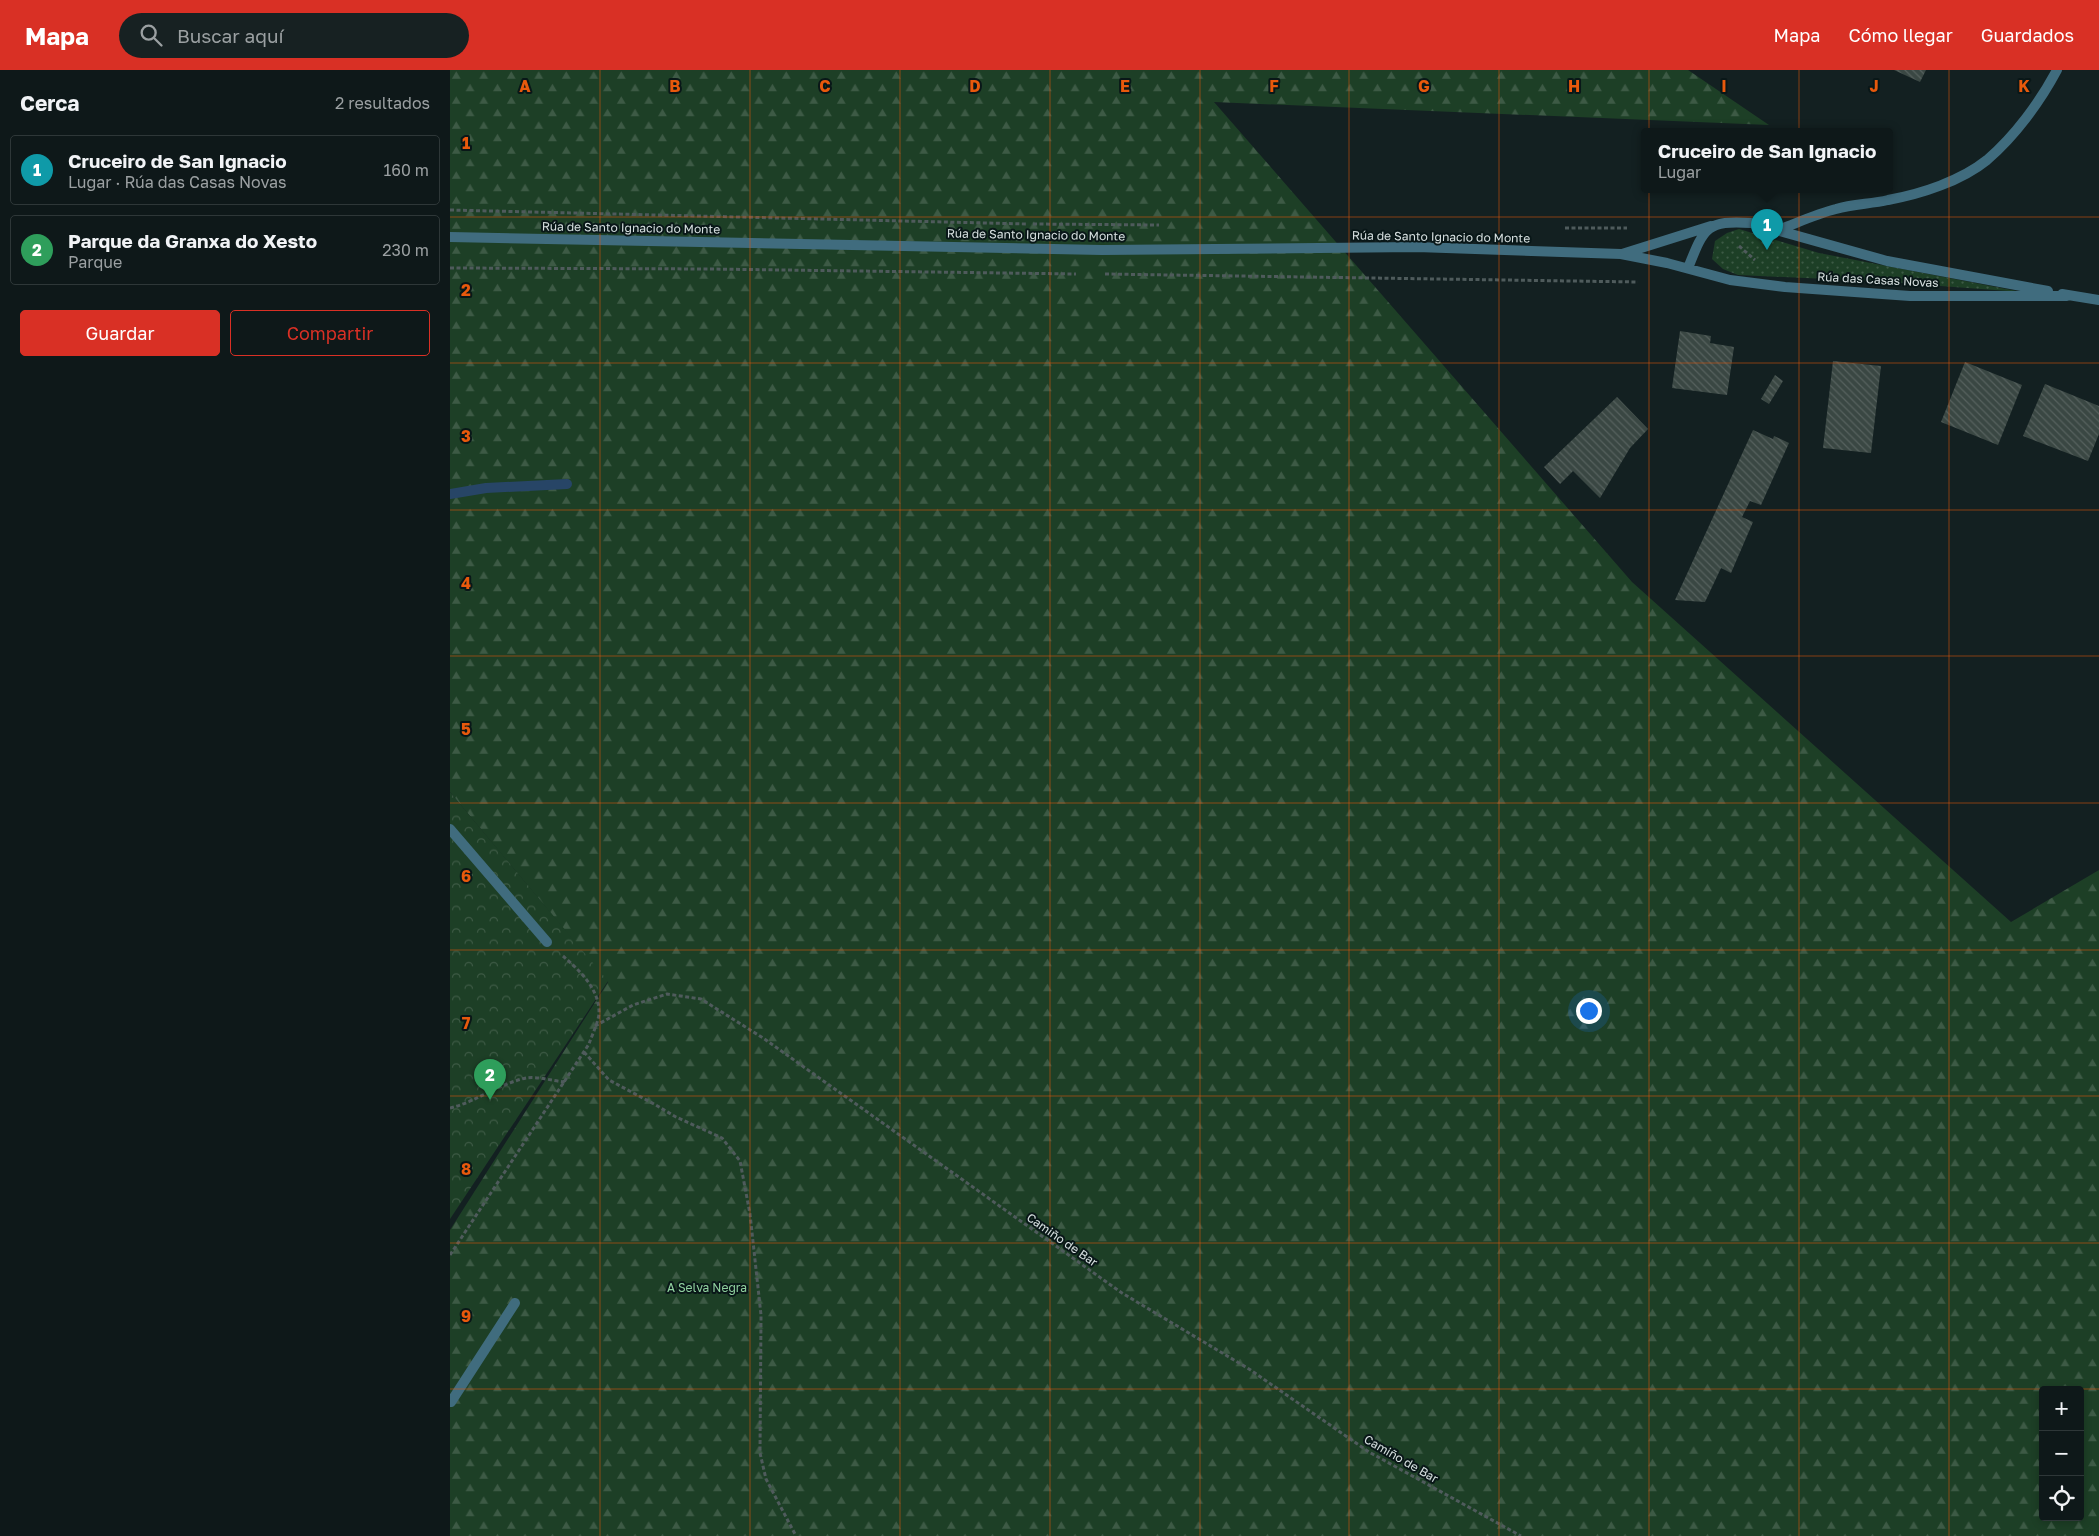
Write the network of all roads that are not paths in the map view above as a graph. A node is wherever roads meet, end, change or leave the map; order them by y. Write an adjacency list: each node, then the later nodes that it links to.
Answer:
1 (2057, 70): 3 (street)
2 (1711, 226): 3 (street, Rúa das Casas Novas); 5 (street, Rúa das Casas Novas); 6 (street)
3 (1778, 230): 7 (street, Rúa das Casas Novas)
4 (450, 237): 5 (street, Rúa de Santo Ignacio do Monte)
5 (1621, 254): 6 (street, Rúa das Casas Novas)
6 (1688, 268): 7 (street, Rúa das Casas Novas)
7 (2067, 296): 8 (street, Rúa das Casas Novas)
8 (2099, 300)
9 (450, 829): 10 (street)
10 (547, 942)
11 (515, 1303): 12 (street)
12 (451, 1402)

